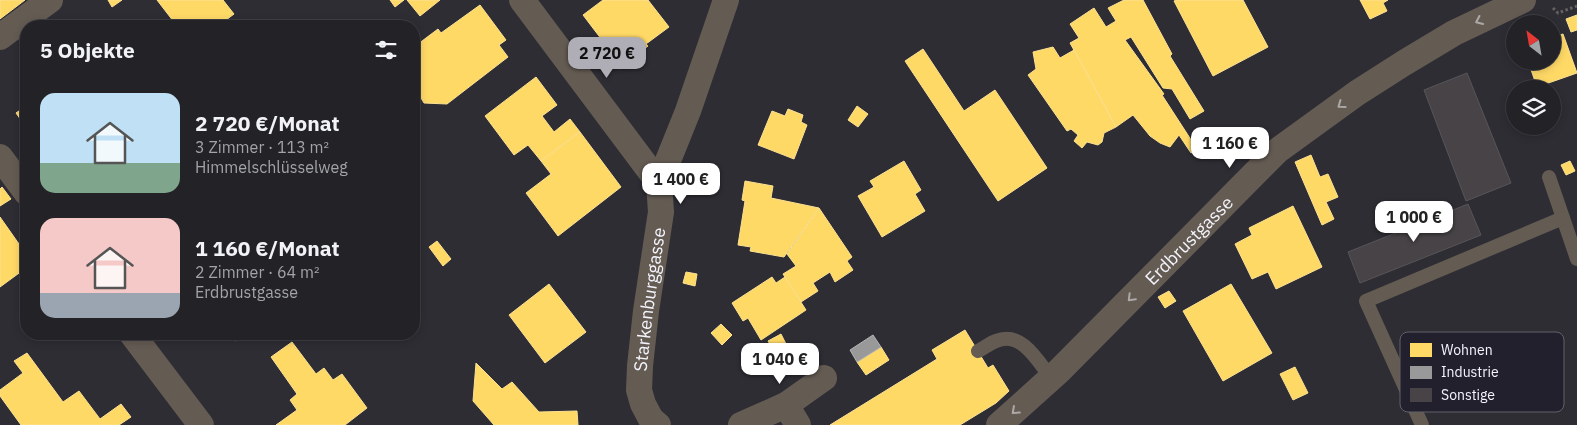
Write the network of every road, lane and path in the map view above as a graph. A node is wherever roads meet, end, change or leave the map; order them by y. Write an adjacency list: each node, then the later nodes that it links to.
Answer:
1 (50, 0): 7 (street)
2 (522, 0): 12 (street)
3 (726, 0): 12 (street, Starkenburggasse)
4 (1523, 0): 20 (street, Erdbrustgasse, one-way to 20)
5 (1552, 6): 6 (path)
6 (1577, 6)
7 (23, 20)
8 (20, 22): 9 (street)
9 (0, 37)
10 (0, 157): 13 (street)
11 (1549, 178): 14 (lane)
12 (659, 183): 24 (street, Starkenburggasse)
13 (20, 184)
14 (1563, 218): 15 (lane); 18 (lane)
15 (1577, 259)
16 (137, 340): 23 (street)
17 (978, 351): 20 (lane)
18 (1400, 376)
19 (824, 378): 22 (street)
20 (1051, 378): 26 (street, Erdbrustgasse, one-way to 26)
21 (1416, 412): 27 (lane)
22 (792, 415): 25 (street)
23 (201, 425)
24 (658, 425)
25 (741, 425)
26 (999, 425)
27 (1422, 425)

